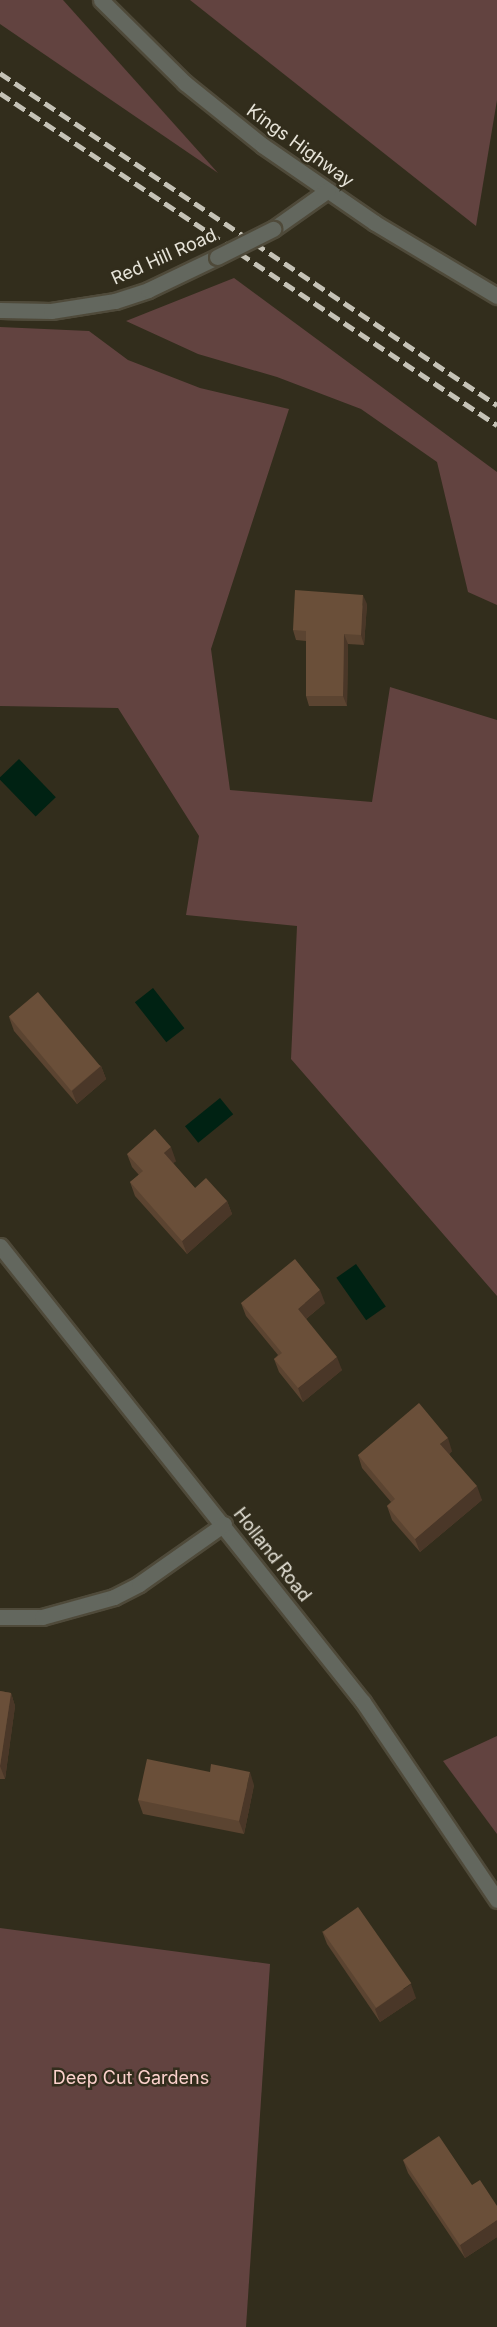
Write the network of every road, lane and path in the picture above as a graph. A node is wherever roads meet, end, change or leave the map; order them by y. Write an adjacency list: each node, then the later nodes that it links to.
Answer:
1 (101, 0): 2 (street, Kings Highway)
2 (328, 190): 3 (street, Kings Highway); 4 (street, Red Hill Road, bridge)
3 (497, 296)
4 (0, 310)
5 (0, 1246): 6 (street, Holland Road)
6 (224, 1524): 7 (street); 8 (street, Holland Road)
7 (0, 1617)
8 (497, 1900)

